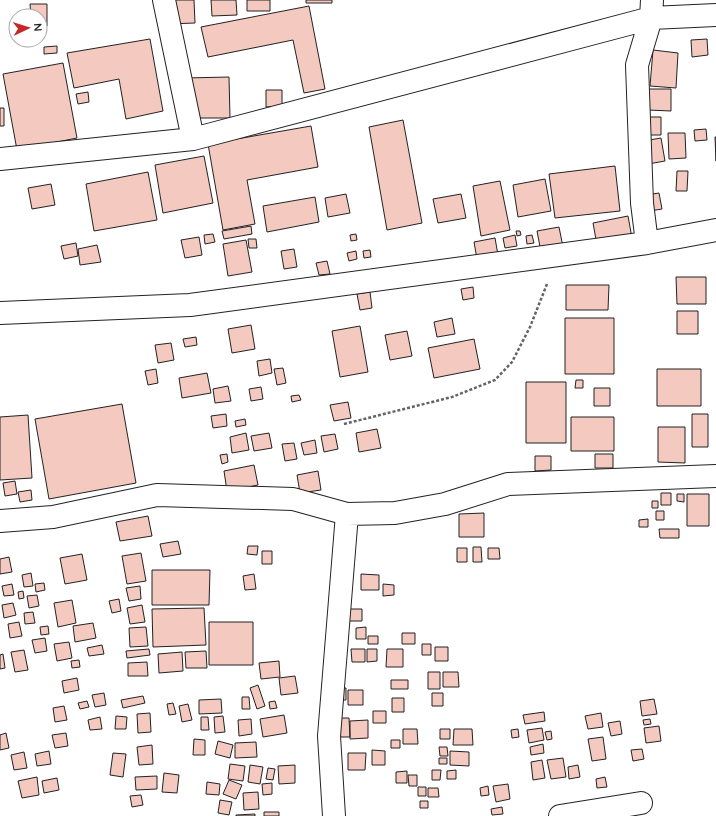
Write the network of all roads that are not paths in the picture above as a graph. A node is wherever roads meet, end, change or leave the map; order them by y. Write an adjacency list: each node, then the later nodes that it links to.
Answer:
1 (164, 0): 4 (street)
2 (652, 9): 3 (street); 4 (street); 7 (street)
3 (716, 15)
4 (193, 139): 5 (street)
5 (0, 159)
6 (716, 230): 7 (street)
7 (647, 243): 8 (street)
8 (0, 313)
9 (716, 476): 10 (street)
10 (347, 514): 11 (street); 13 (street)
11 (0, 521)
12 (641, 803): 14 (street)
13 (334, 816)
14 (560, 816)

